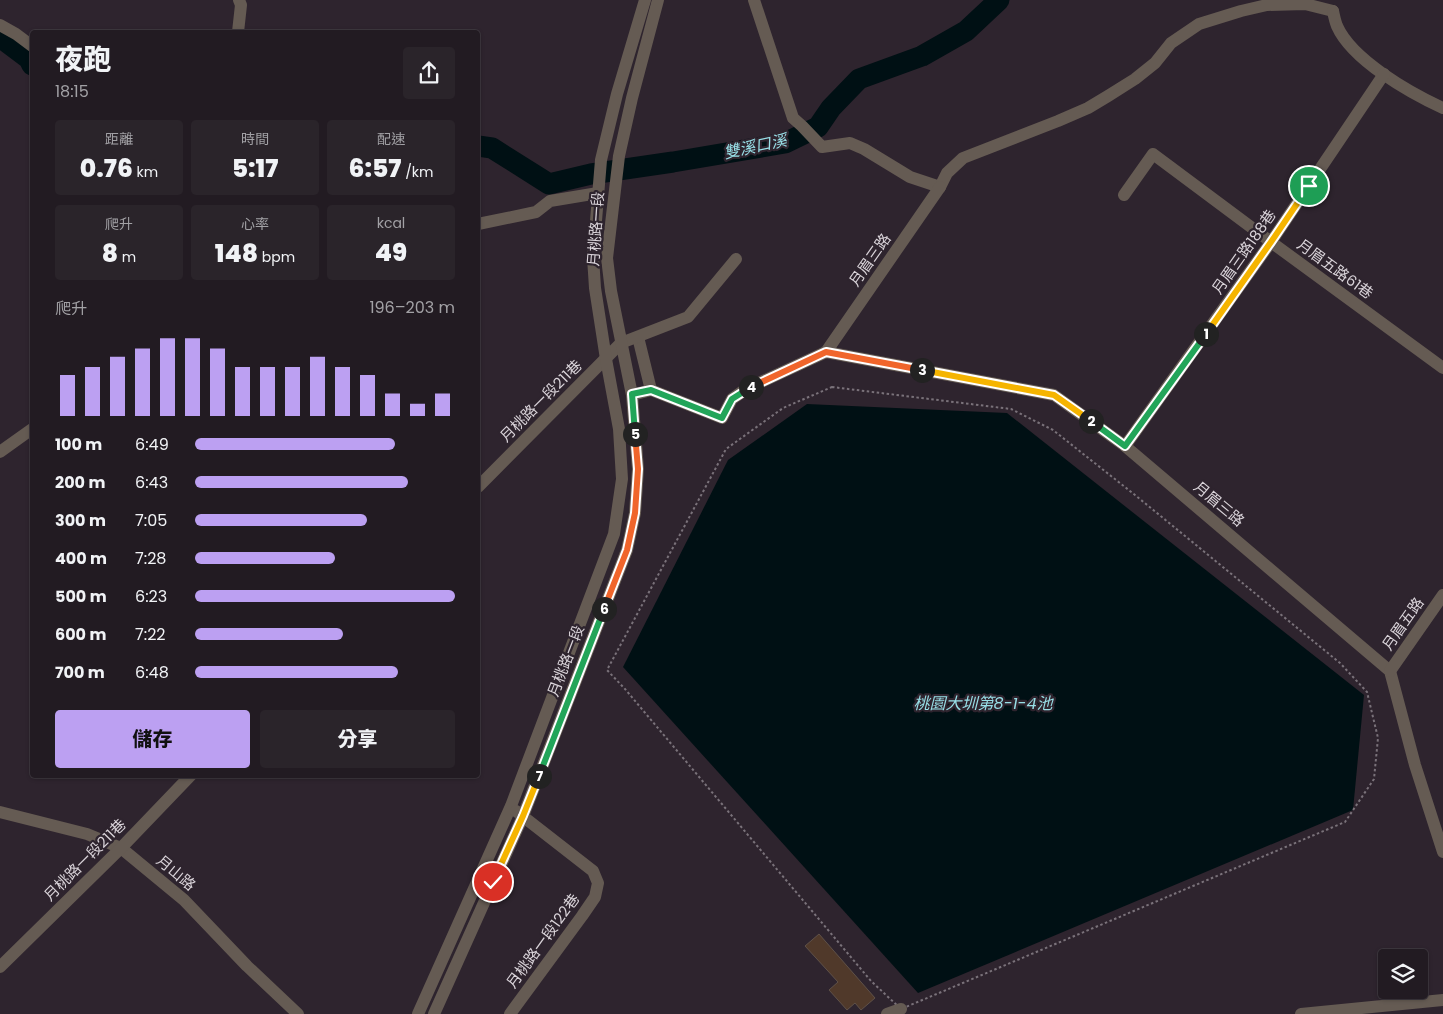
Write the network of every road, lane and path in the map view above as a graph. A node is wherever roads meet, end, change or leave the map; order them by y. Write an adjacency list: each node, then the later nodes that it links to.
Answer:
1 (239, 0): 7 (street)
2 (645, 0): 12 (street, 月桃路一段)
3 (658, 0): 18 (street, 月桃路一段)
4 (754, 0): 11 (street)
5 (1335, 5): 9 (street); 11 (street, 月眉三路)
6 (0, 26): 8 (street)
7 (238, 30)
8 (30, 44)
9 (1384, 74): 10 (street); 15 (street, 月眉三路188巷)
10 (1443, 108)
11 (940, 187): 19 (street, 月眉三路)
12 (598, 190): 14 (street); 20 (street, 月桃路一段)
13 (1124, 195): 15 (street, 月眉五路61巷)
14 (480, 224)
15 (1271, 242): 21 (street, 月眉五路61巷); 25 (street, 月眉三路188巷)
16 (736, 259): 17 (street)
17 (638, 336): 18 (street); 22 (street)
18 (621, 343): 20 (street, 月桃路一段211巷); 23 (street, 月桃路一段)
19 (826, 352): 22 (street); 25 (street, 月眉三路)
20 (606, 359): 27 (street, 月桃路一段211巷); 31 (street, 月桃路一段)
21 (1443, 368)
22 (651, 390): 23 (street)
23 (632, 394): 33 (street, 月桃路一段)
24 (30, 430): 26 (street)
25 (1125, 446): 29 (street, 月眉三路)
26 (0, 452)
27 (480, 485)
28 (1443, 595): 29 (street, 月眉五路)
29 (1390, 671): 35 (street)
30 (188, 778): 34 (street, 月桃路一段211巷)
31 (510, 806): 33 (street, 月桃路一段122巷); 41 (street, 月桃路一段)
32 (0, 812): 34 (street, 月山路)
33 (523, 816): 42 (street, 月桃路一段); 43 (street, 月桃路一段122巷)
34 (121, 848): 36 (street, 月桃路一段211巷); 40 (street, 月山路)
35 (1443, 852)
36 (0, 967)
37 (1442, 1004): 39 (street)
38 (901, 1009): 38 (path); 44 (street)
39 (1324, 1013): 45 (street)
40 (298, 1014)
41 (418, 1014)
42 (434, 1014)
43 (510, 1014)
44 (887, 1014)
45 (1301, 1014)

